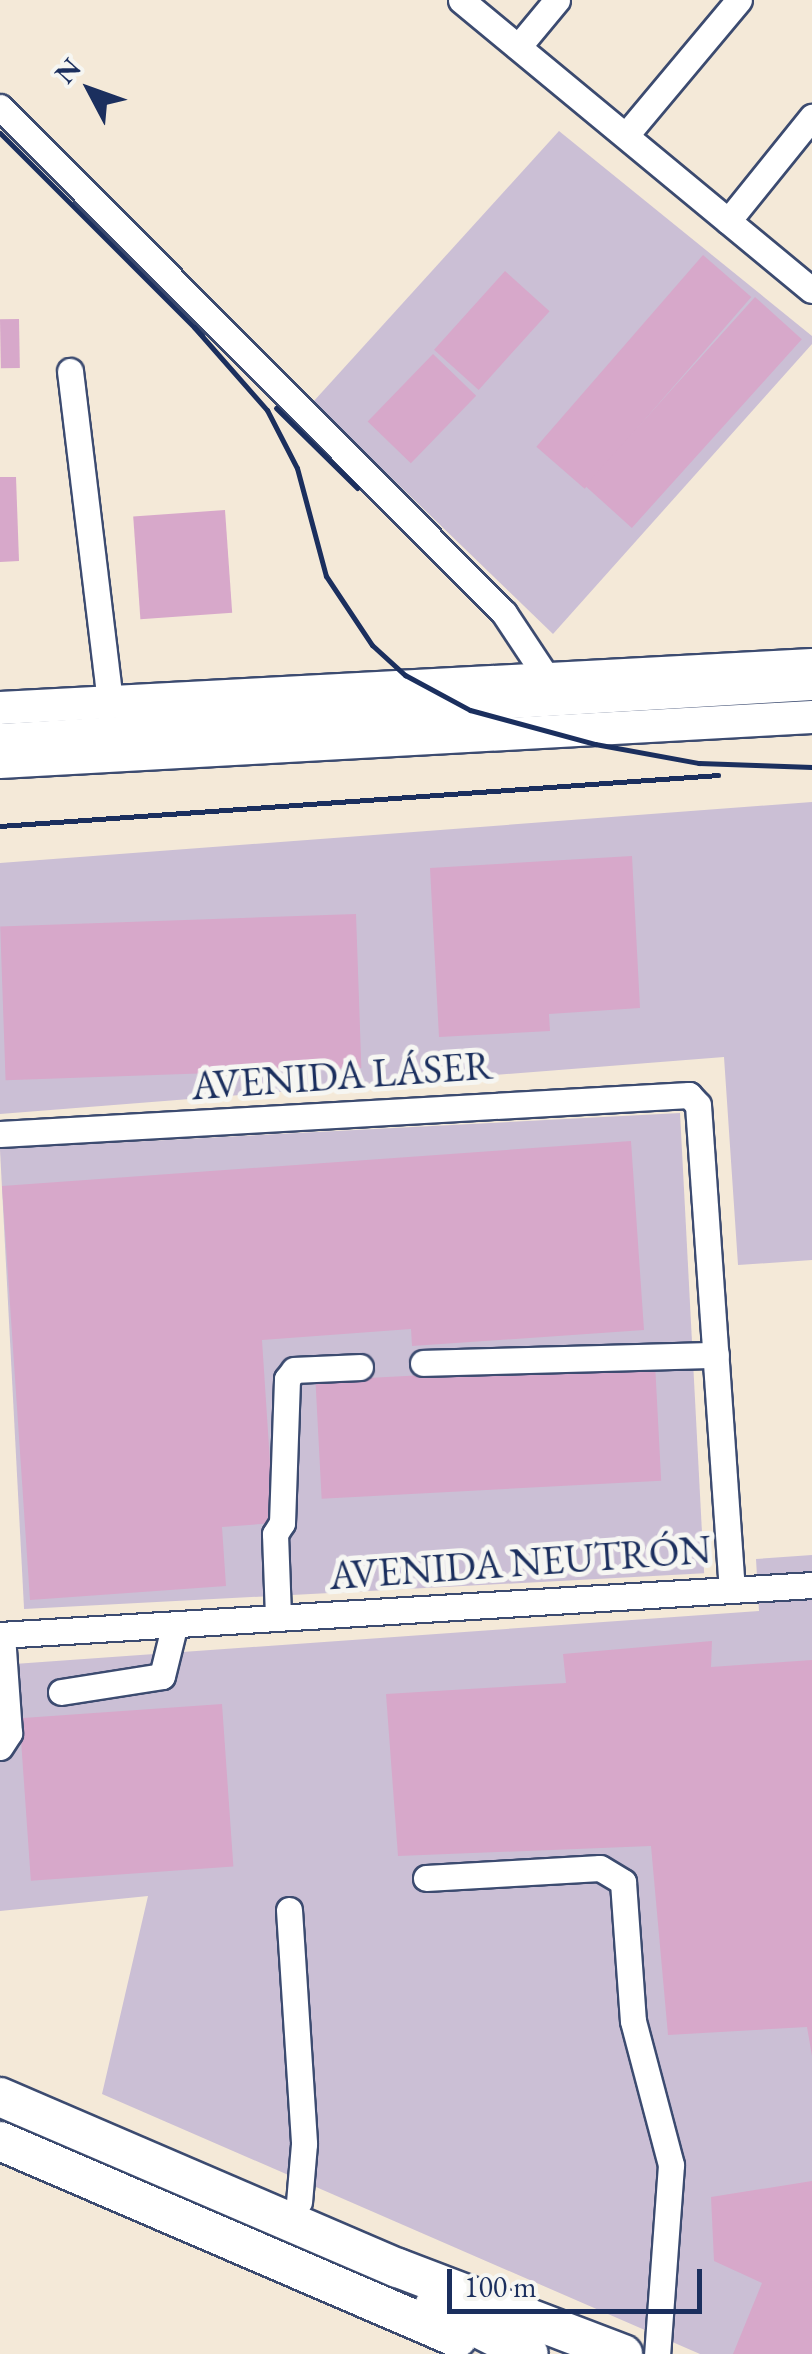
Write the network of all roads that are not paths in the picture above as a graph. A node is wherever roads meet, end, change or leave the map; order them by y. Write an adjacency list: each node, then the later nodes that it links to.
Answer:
1 (460, 0): 4 (street)
2 (557, 0): 4 (street)
3 (739, 0): 7 (street)
4 (518, 46): 7 (street)
5 (0, 106): 12 (street)
6 (812, 117): 8 (street)
7 (626, 135): 8 (street)
8 (728, 221): 9 (street)
9 (812, 290)
10 (70, 371): 14 (street)
11 (812, 665): 12 (main road)
12 (547, 678): 14 (main road)
13 (812, 687): 17 (street)
14 (110, 702): 15 (main road)
15 (0, 708)
16 (812, 717): 18 (main road)
17 (0, 736)
18 (0, 762)
19 (689, 1095): 20 (street, AVENIDA LÁSER); 21 (street, AVENIDA NEUTRÓN)
20 (0, 1134)
21 (716, 1354): 22 (street); 25 (street, AVENIDA NEUTRÓN)
22 (422, 1363)
23 (360, 1367): 26 (street)
24 (812, 1585): 25 (street)
25 (732, 1587): 26 (street, AVENIDA NEUTRÓN)
26 (278, 1616): 27 (street, AVENIDA NEUTRÓN)
27 (174, 1627): 28 (street, AVENIDA NEUTRÓN); 29 (street)
28 (1, 1636): 30 (street)
29 (60, 1692)
30 (0, 1747)
31 (426, 1878): 41 (street)
32 (288, 1910): 37 (street)
33 (0, 2078): 37 (highway)
34 (0, 2098): 38 (highway)
35 (0, 2120): 40 (highway)
36 (0, 2141): 39 (highway)
37 (298, 2202): 38 (highway)
38 (608, 2348)
39 (500, 2354)
40 (530, 2354)
41 (656, 2354)

